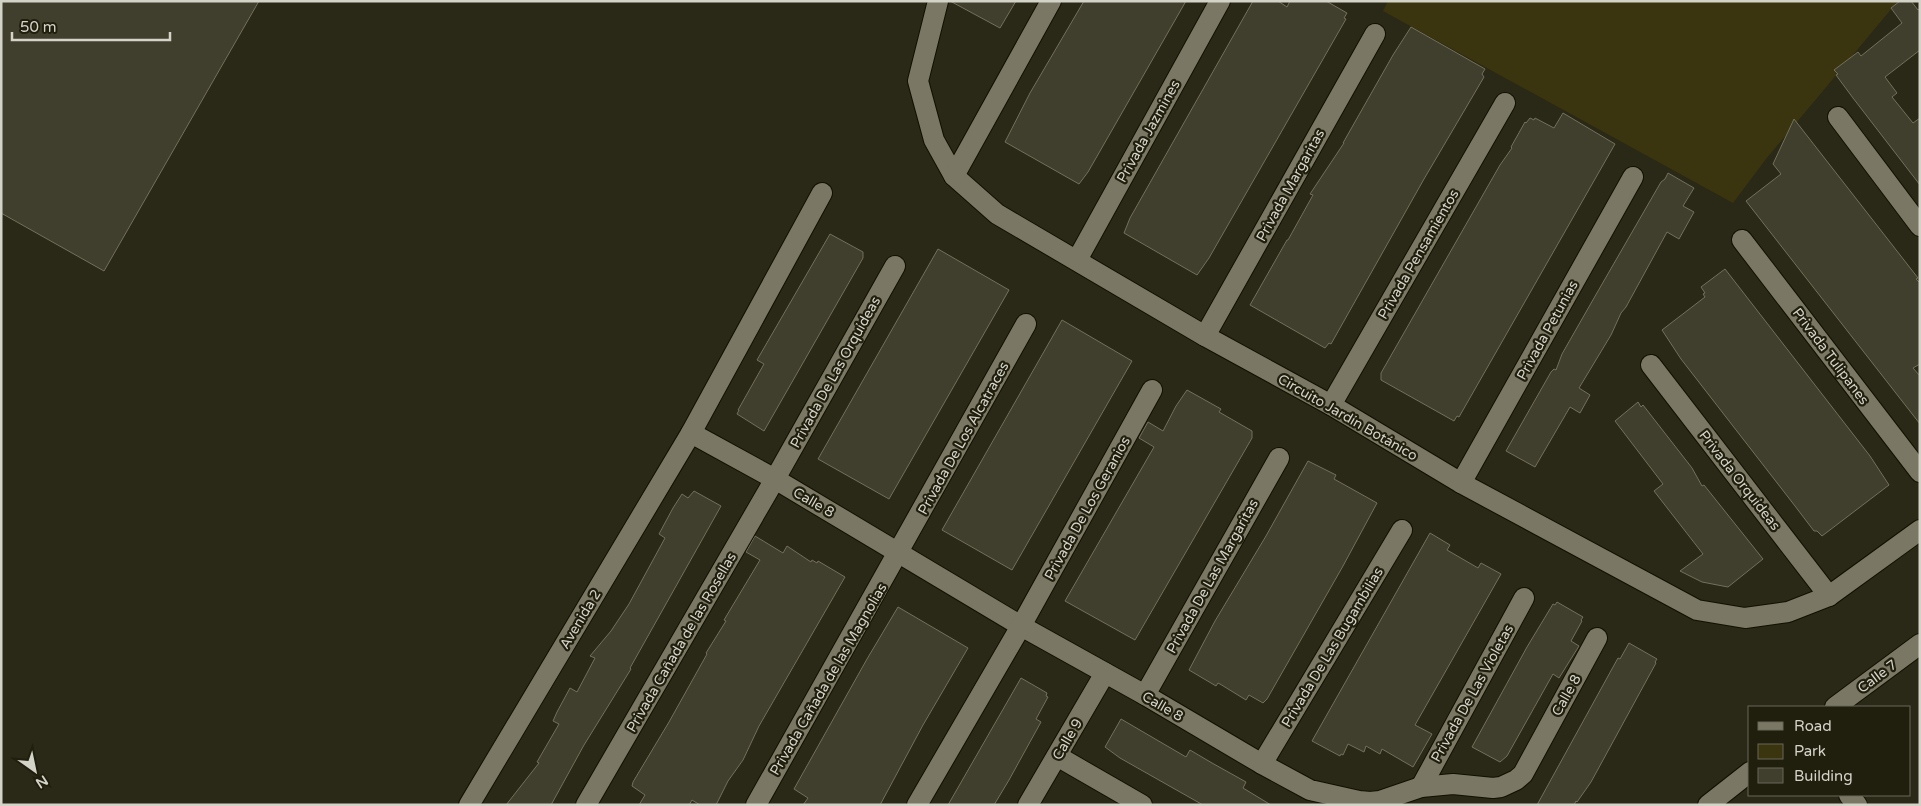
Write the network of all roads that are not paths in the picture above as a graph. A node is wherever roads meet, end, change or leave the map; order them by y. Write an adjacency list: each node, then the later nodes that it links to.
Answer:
1 (938, 1): 7 (street, Circuito Jardín Botánico)
2 (1051, 1): 7 (street)
3 (1220, 1): 12 (street, Privada Jazmines)
4 (1375, 34): 15 (street, Privada Margaritas)
5 (1505, 104): 18 (street, Privada Pensamientos)
6 (1838, 117): 10 (street)
7 (954, 176): 12 (street, Circuito Jardín Botánico)
8 (1633, 177): 23 (street, Privada Petunias)
9 (822, 193): 19 (street, Avenida 2)
10 (1920, 226)
11 (1742, 240): 21 (street, Privada Tulipanes)
12 (1077, 260): 15 (street, Circuito Jardín Botánico)
13 (895, 266): 22 (street, Privada De Las Orquídeas)
14 (1026, 324): 26 (street, Privada De Los Alcatraces)
15 (1205, 336): 18 (street, Circuito Jardín Botánico)
16 (1651, 365): 27 (street, Privada Orquídeas)
17 (1152, 390): 29 (street, Privada De Los Geranios)
18 (1331, 405): 23 (street, Circuito Jardín Botánico)
19 (691, 434): 22 (street, Calle 8); 39 (street, Avenida 2)
20 (1279, 458): 33 (street, Privada De Las Margaritas)
21 (1920, 472)
22 (775, 479): 26 (street, Calle 8); 40 (street, Privada Cañada de las Rosellas)
23 (1462, 483): 27 (street, Circuito Jardín Botánico)
24 (1402, 530): 36 (street, Privada De Las Bugambilias)
25 (1920, 530): 27 (street, Circuito Jardín Botánico)
26 (899, 552): 29 (street, Calle 8); 41 (street, Privada Cañada de las Magnolias)
27 (1829, 596)
28 (1524, 598): 38 (street, Privada De Las Violetas)
29 (1021, 626): 32 (street, Calle 8); 42 (street, Privada De Los Geranios)
30 (1597, 638): 38 (street, Calle 8)
31 (1919, 647): 34 (street, Calle 7)
32 (1105, 673): 33 (street, Calle 8); 35 (street, Calle 9)
33 (1145, 695): 36 (street, Calle 8)
34 (1836, 706)
35 (1057, 756): 43 (street, Calle 9); 44 (street)
36 (1262, 764): 38 (street, Calle 8)
37 (1748, 774): 45 (street)
38 (1421, 787)
39 (469, 805)
40 (586, 805)
41 (756, 805)
42 (917, 805)
43 (1028, 805)
44 (1142, 805)
45 (1708, 805)

